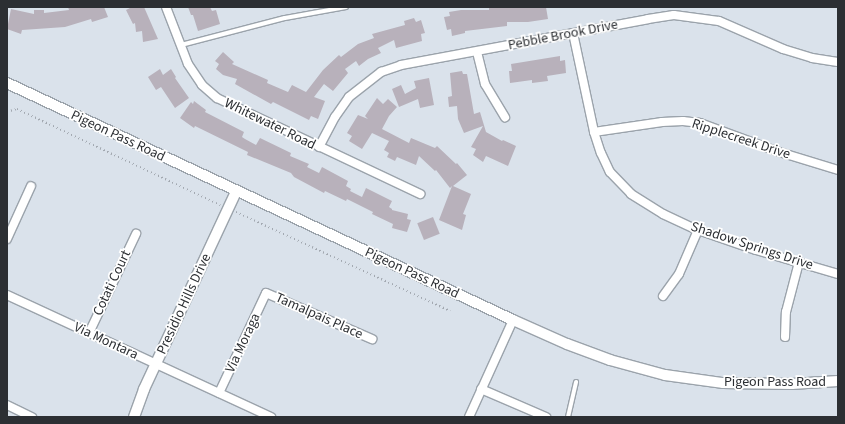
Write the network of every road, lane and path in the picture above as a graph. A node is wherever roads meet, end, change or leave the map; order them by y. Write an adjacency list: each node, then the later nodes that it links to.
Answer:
1 (166, 7): 4 (street, Whitewater Road)
2 (346, 7): 4 (lane)
3 (573, 33): 5 (street, Pebble Brook Drive); 6 (street, Pebble Brook Drive); 9 (street, Shadow Springs Drive)
4 (180, 45): 10 (street, Whitewater Road)
5 (477, 52): 8 (street); 10 (street, Pebble Brook Drive)
6 (838, 62)
7 (7, 83): 13 (street, Pigeon Pass Road)
8 (505, 117)
9 (594, 132): 11 (street, Ripplecreek Drive); 15 (street, Shadow Springs Drive)
10 (320, 147): 14 (street, Whitewater Road)
11 (838, 170)
12 (31, 186): 17 (street)
13 (236, 192): 23 (street, Pigeon Pass Road); 27 (street, Presidio Hills Drive)
14 (420, 194)
15 (698, 230): 18 (street, Shadow Springs Drive); 22 (street)
16 (136, 234): 24 (street, Cotati Court)
17 (7, 239)
18 (799, 262): 19 (street, Shadow Springs Drive); 25 (street)
19 (838, 274)
20 (266, 293): 26 (street, Tamalpais Place); 31 (street, Via Moraga)
21 (7, 295): 24 (street, Via Montara)
22 (663, 296)
23 (513, 320): 28 (street, Pigeon Pass Road); 30 (street)
24 (89, 333): 27 (street, Via Montara)
25 (785, 337)
26 (372, 339)
27 (156, 364): 31 (street, Via Montara); 34 (street, Presidio Hills Drive)
28 (838, 381)
29 (576, 382): 38 (lane)
30 (481, 389): 36 (street); 37 (street)
31 (219, 393): 35 (street, Via Montara)
32 (7, 405): 33 (street)
33 (32, 417)
34 (134, 417)
35 (271, 417)
36 (469, 417)
37 (546, 417)
38 (568, 417)

